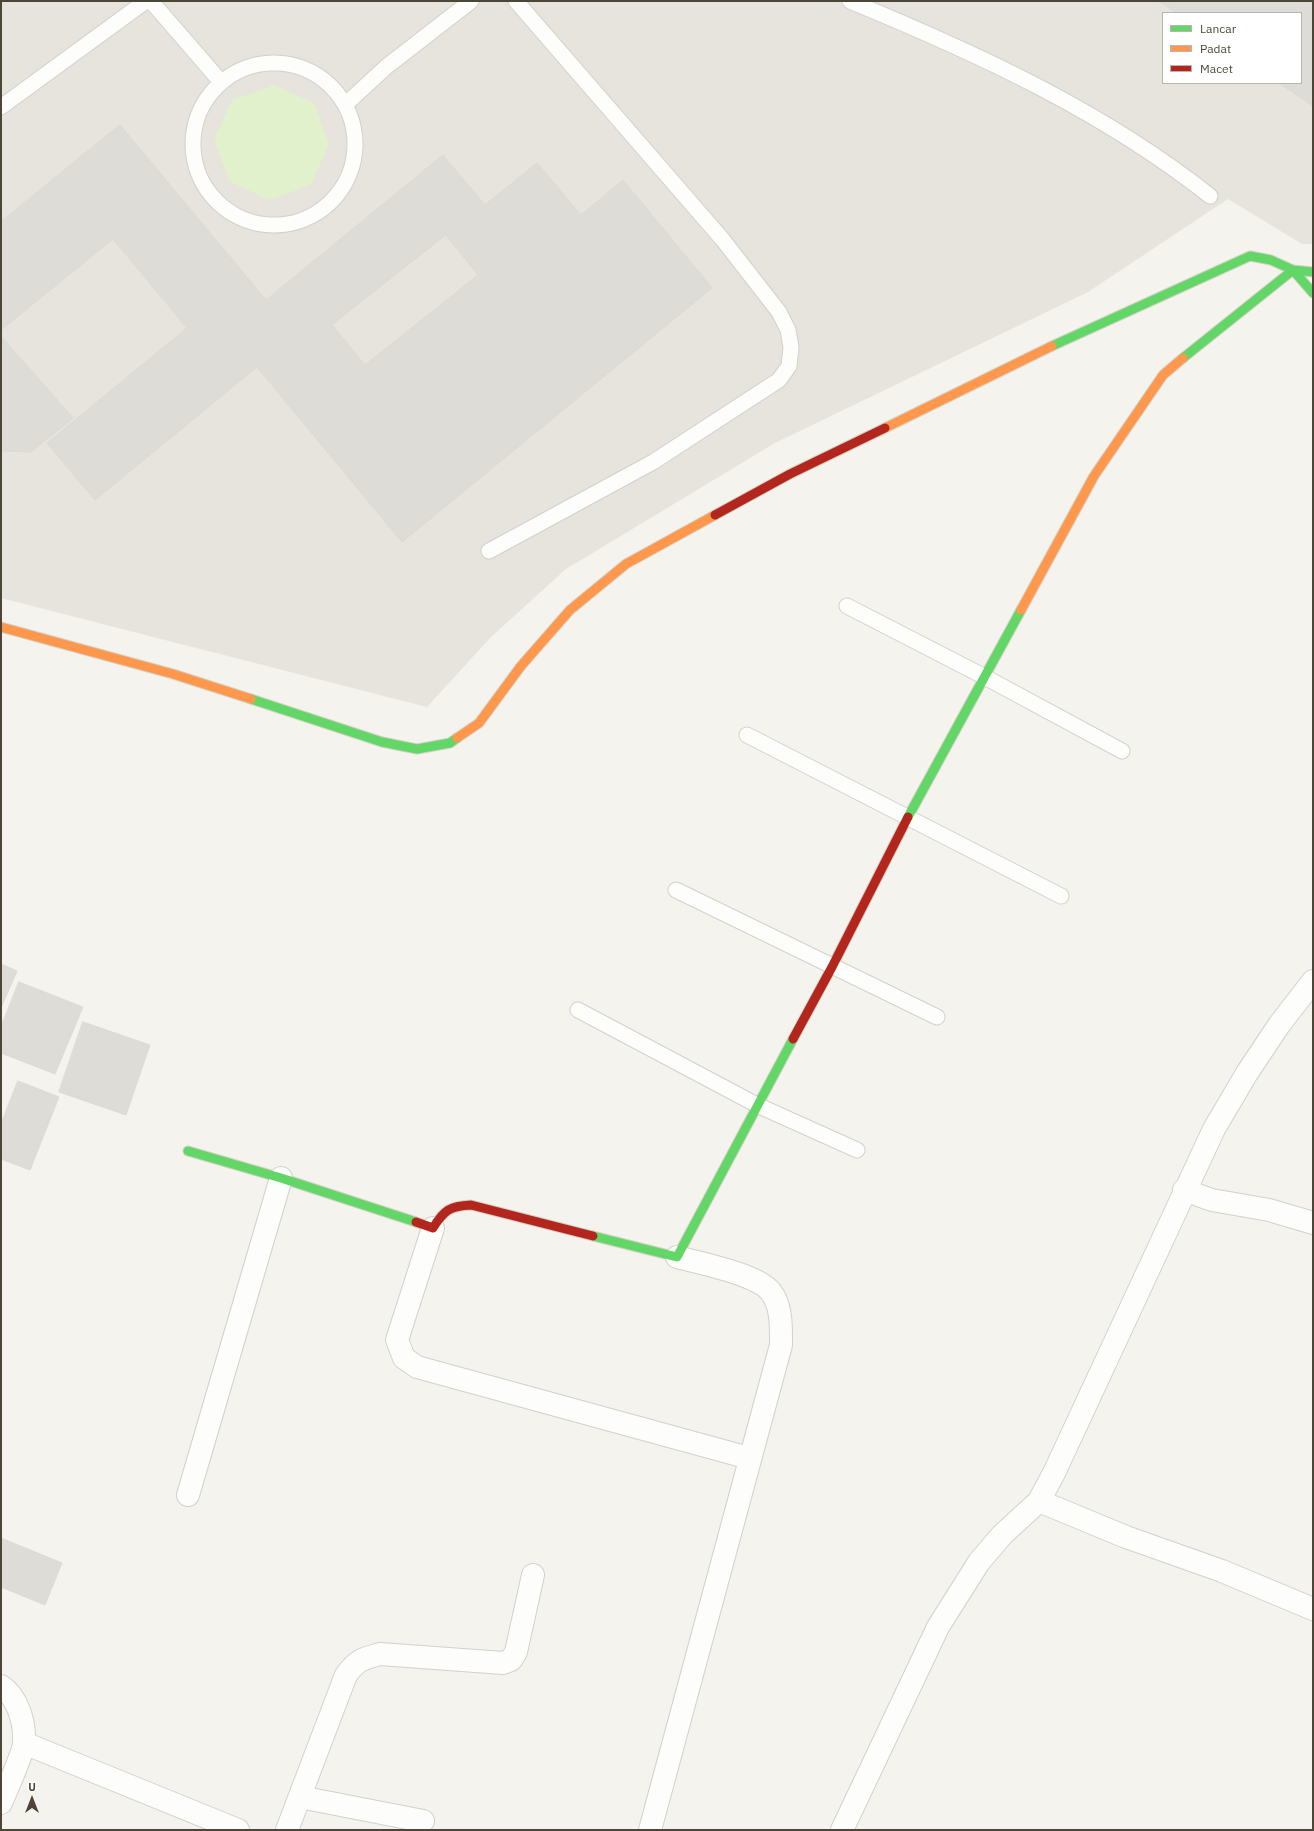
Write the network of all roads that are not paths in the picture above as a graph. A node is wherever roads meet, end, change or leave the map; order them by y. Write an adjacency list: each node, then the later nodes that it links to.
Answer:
1 (146, 1): 8 (lane)
2 (151, 1): 6 (lane)
3 (471, 1): 7 (lane)
4 (516, 1): 13 (lane)
5 (850, 1): 9 (lane)
6 (221, 82): 7 (lane); 7 (lane)
7 (346, 104)
8 (1, 107)
9 (1210, 196)
10 (1293, 270): 11 (street); 12 (street); 15 (street); 16 (street)
11 (1313, 272)
12 (1313, 293)
13 (489, 551)
14 (847, 606): 16 (lane)
15 (1, 627)
16 (983, 676): 18 (lane); 19 (street)
17 (747, 735): 19 (lane)
18 (1122, 751)
19 (907, 818): 21 (lane); 22 (street)
20 (676, 890): 22 (lane)
21 (1061, 896)
22 (832, 967): 25 (lane); 26 (street)
23 (1312, 983): 30 (street)
24 (578, 1010): 26 (lane)
25 (937, 1017)
26 (757, 1105): 27 (lane); 33 (street)
27 (857, 1150)
28 (188, 1151): 29 (street)
29 (281, 1178): 32 (street); 35 (street)
30 (1184, 1190): 31 (street); 36 (street)
31 (1313, 1223)
32 (433, 1228): 33 (street); 34 (street)
33 (677, 1256): 34 (street)
34 (749, 1458): 46 (street)
35 (188, 1495)
36 (1039, 1501): 38 (street); 47 (street)
37 (533, 1576): 41 (street)
38 (1313, 1609)
39 (1, 1686): 40 (street)
40 (24, 1743): 42 (street); 44 (street)
41 (300, 1797): 43 (street); 45 (street)
42 (1, 1803)
43 (423, 1821)
44 (238, 1830)
45 (287, 1830)
46 (650, 1830)
47 (842, 1830)

